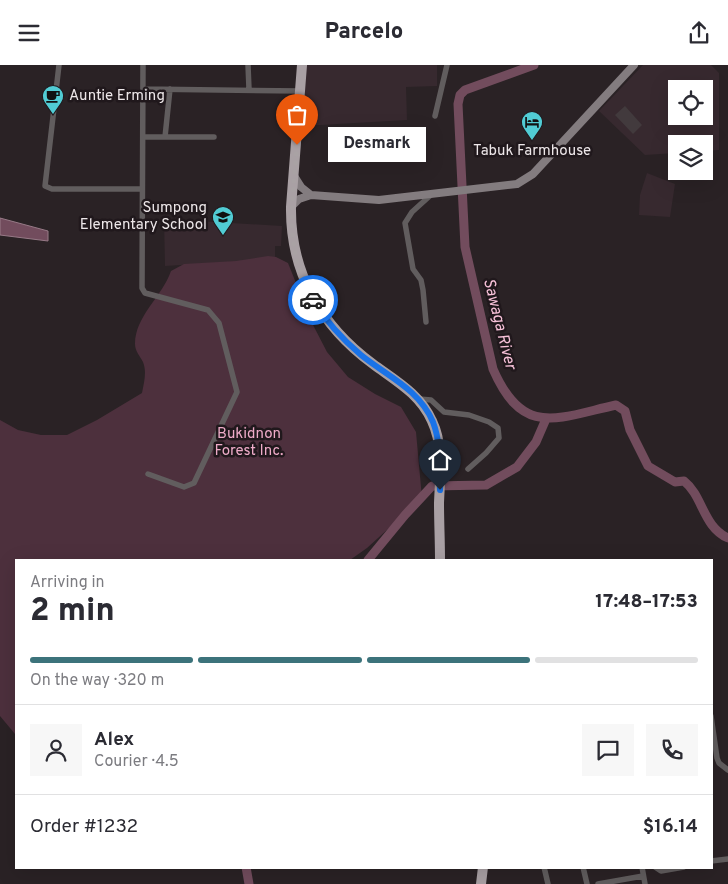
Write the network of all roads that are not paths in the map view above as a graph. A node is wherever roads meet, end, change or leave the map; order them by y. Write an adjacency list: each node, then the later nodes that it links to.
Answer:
1 (59, 65): 16 (street)
2 (143, 65): 7 (street)
3 (248, 65): 9 (street)
4 (302, 65): 10 (highway)
5 (447, 65): 11 (street)
6 (634, 65): 17 (main road)
7 (143, 89): 8 (street); 12 (street)
8 (170, 89): 9 (street); 13 (street)
9 (249, 89): 10 (street)
10 (301, 91): 15 (highway)
11 (435, 116)
12 (144, 137): 13 (street); 16 (street)
13 (165, 137): 14 (street)
14 (214, 137)
15 (294, 177): 18 (main road); 19 (highway)
16 (141, 189): 23 (street)
17 (439, 192): 18 (main road); 20 (street)
18 (311, 195): 19 (main road)
19 (291, 207): 21 (highway)
20 (426, 321)
21 (419, 399): 22 (street); 24 (highway)
22 (468, 469)
23 (148, 474)
24 (440, 559)
25 (713, 730): 26 (street)
26 (728, 770)
27 (728, 859): 28 (street)
28 (713, 861)
29 (483, 869): 36 (highway)
30 (544, 869): 37 (street)
31 (584, 869): 38 (street)
32 (642, 869): 35 (street)
33 (658, 869): 34 (street)
34 (672, 869)
35 (643, 877): 39 (street); 40 (street)
36 (481, 884)
37 (548, 884)
38 (588, 884)
39 (598, 884)
40 (645, 884)

